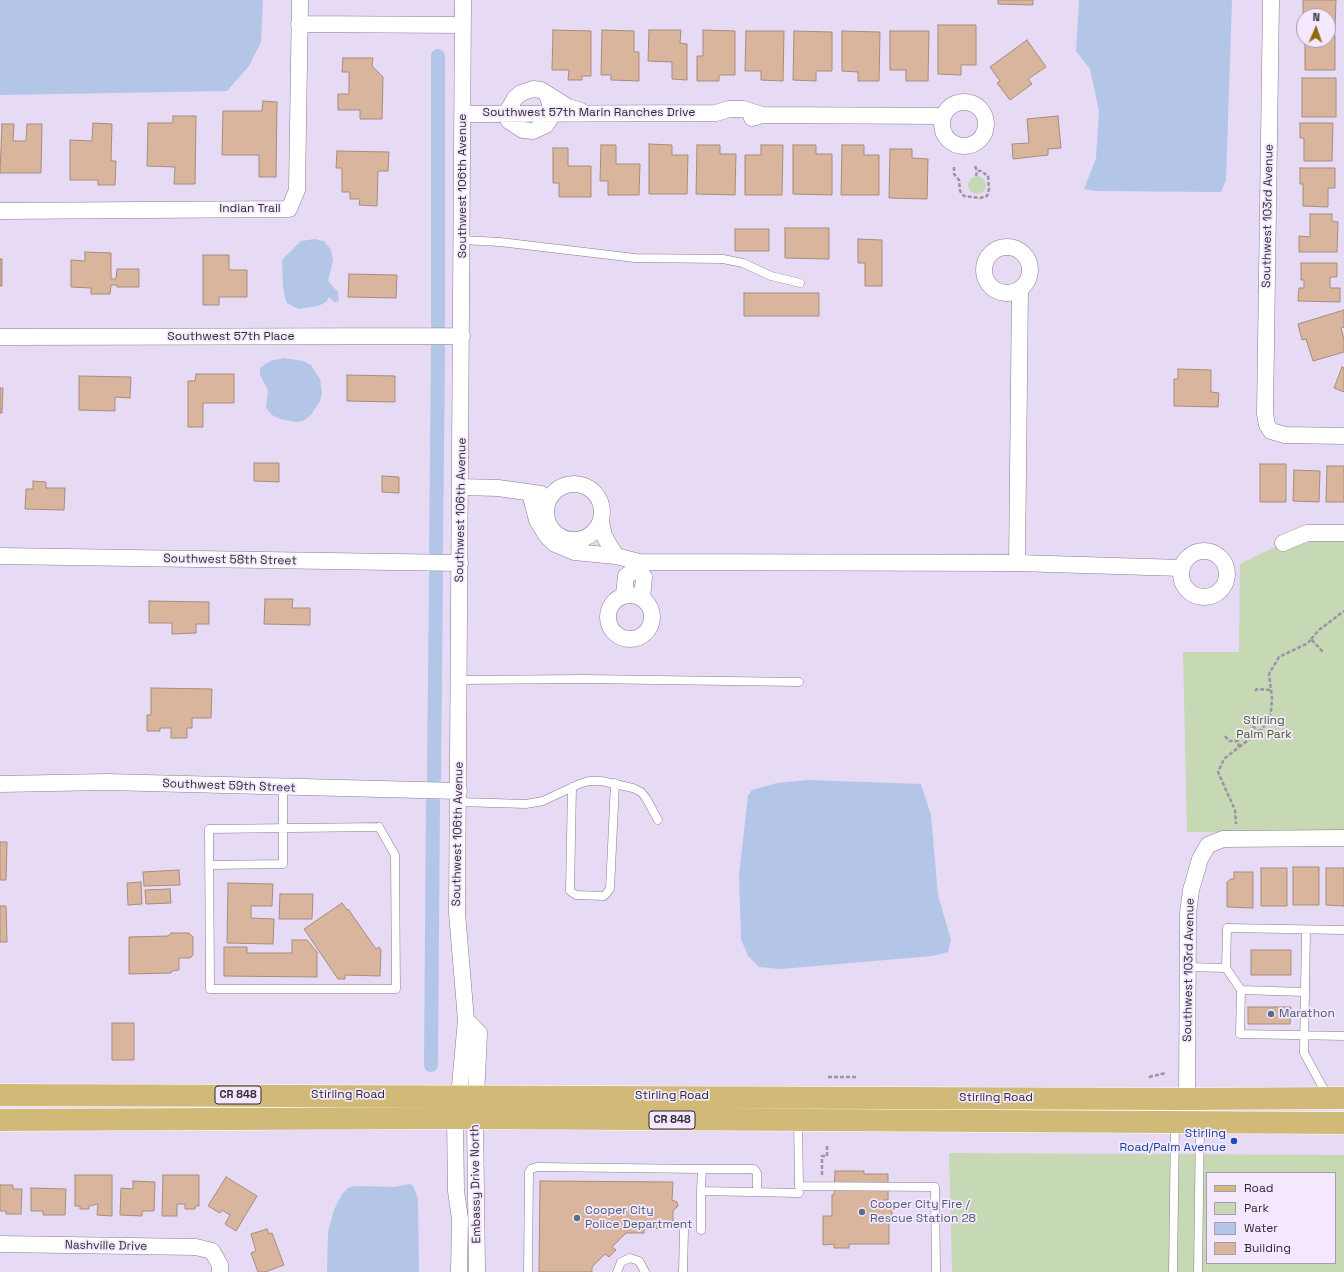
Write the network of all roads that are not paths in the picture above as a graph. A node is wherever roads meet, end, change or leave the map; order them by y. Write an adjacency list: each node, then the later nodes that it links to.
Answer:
1 (300, 0): 4 (street, Indian Trail)
2 (463, 0): 5 (street, Southwest 106th Avenue)
3 (1271, 0): 18 (street, Southwest 103rd Avenue)
4 (299, 24): 5 (street); 12 (street, Indian Trail)
5 (463, 25): 8 (street, Southwest 106th Avenue)
6 (547, 94): 7 (street); 9 (street); 10 (street)
7 (584, 113): 10 (street, Southwest 57th Marin Ranches Drive); 11 (street, Southwest 57th Marin Ranches Drive)
8 (463, 114): 9 (street, Southwest 57th Marin Ranches Drive); 13 (street, Southwest 106th Avenue)
9 (506, 114): 10 (street)
10 (553, 114)
11 (943, 116)
12 (0, 210)
13 (462, 240): 14 (lane); 16 (street, Southwest 106th Avenue)
14 (800, 283)
15 (1020, 289): 30 (street)
16 (462, 336): 17 (street, Southwest 57th Place); 19 (street, Southwest 106th Avenue)
17 (0, 337)
18 (1344, 436)
19 (461, 487): 21 (street); 29 (street, Southwest 106th Avenue)
20 (555, 492): 21 (street); 22 (street); 23 (street)
21 (530, 493): 22 (street); 28 (street)
22 (547, 508): 25 (street)
23 (601, 521): 25 (street); 28 (street)
24 (1344, 533): 26 (street)
25 (590, 536): 28 (street)
26 (1284, 543)
27 (0, 556): 29 (street, Southwest 58th Street)
28 (616, 556): 31 (street)
29 (460, 563): 35 (street, Southwest 106th Avenue)
30 (1018, 563): 31 (street); 32 (street)
31 (638, 565): 33 (street); 34 (street)
32 (1182, 568)
33 (624, 595): 34 (street); 34 (street)
34 (642, 599)
35 (460, 680): 36 (lane); 41 (street, Southwest 106th Avenue)
36 (799, 682)
37 (615, 783): 40 (lane); 40 (lane); 42 (lane)
38 (0, 784): 39 (street, Southwest 59th Street)
39 (283, 787): 41 (street, Southwest 59th Street); 43 (lane)
40 (572, 787): 41 (lane)
41 (459, 796): 55 (street, Southwest 106th Avenue)
42 (658, 820)
43 (282, 828): 45 (lane); 45 (lane); 45 (lane)
44 (1344, 838): 48 (street, Southwest 103rd Avenue)
45 (209, 865)
46 (1306, 930): 47 (lane); 49 (lane); 51 (lane)
47 (1344, 930)
48 (1188, 967): 49 (lane); 58 (street, Southwest 103rd Avenue)
49 (1226, 968): 50 (lane)
50 (1241, 990): 51 (lane); 52 (lane)
51 (1305, 992): 52 (lane)
52 (1304, 1036): 53 (lane); 56 (lane)
53 (1344, 1036)
54 (0, 1094): 55 (main road, Stirling Road / CR 848)
55 (468, 1096): 57 (main road, Stirling Road / CR 848); 59 (street, Embassy Drive North)
56 (1337, 1098): 58 (main road, Stirling Road / CR 848)
57 (791, 1109): 58 (main road, Stirling Road / CR 848); 58 (main road, Stirling Road / CR 848); 59 (main road, Stirling Road / CR 848); 76 (lane)
58 (1187, 1111): 61 (main road, Stirling Road / CR 848); 77 (lane); 78 (lane)
59 (465, 1118): 60 (main road, Stirling Road / CR 848); 70 (street, Embassy Drive North); 71 (street, Embassy Drive North)
60 (0, 1120)
61 (1344, 1123)
62 (702, 1169): 63 (lane); 64 (lane); 72 (lane)
63 (701, 1191): 64 (lane); 67 (lane)
64 (757, 1192): 65 (lane)
65 (799, 1193)
66 (684, 1230): 75 (lane)
67 (701, 1230)
68 (0, 1244): 69 (street, Nashville Drive)
69 (220, 1272)
70 (459, 1272)
71 (477, 1272)
72 (528, 1272)
73 (617, 1272): 74 (lane)
74 (645, 1272)
75 (683, 1272)
76 (936, 1272)
77 (1173, 1272)
78 (1198, 1272)

